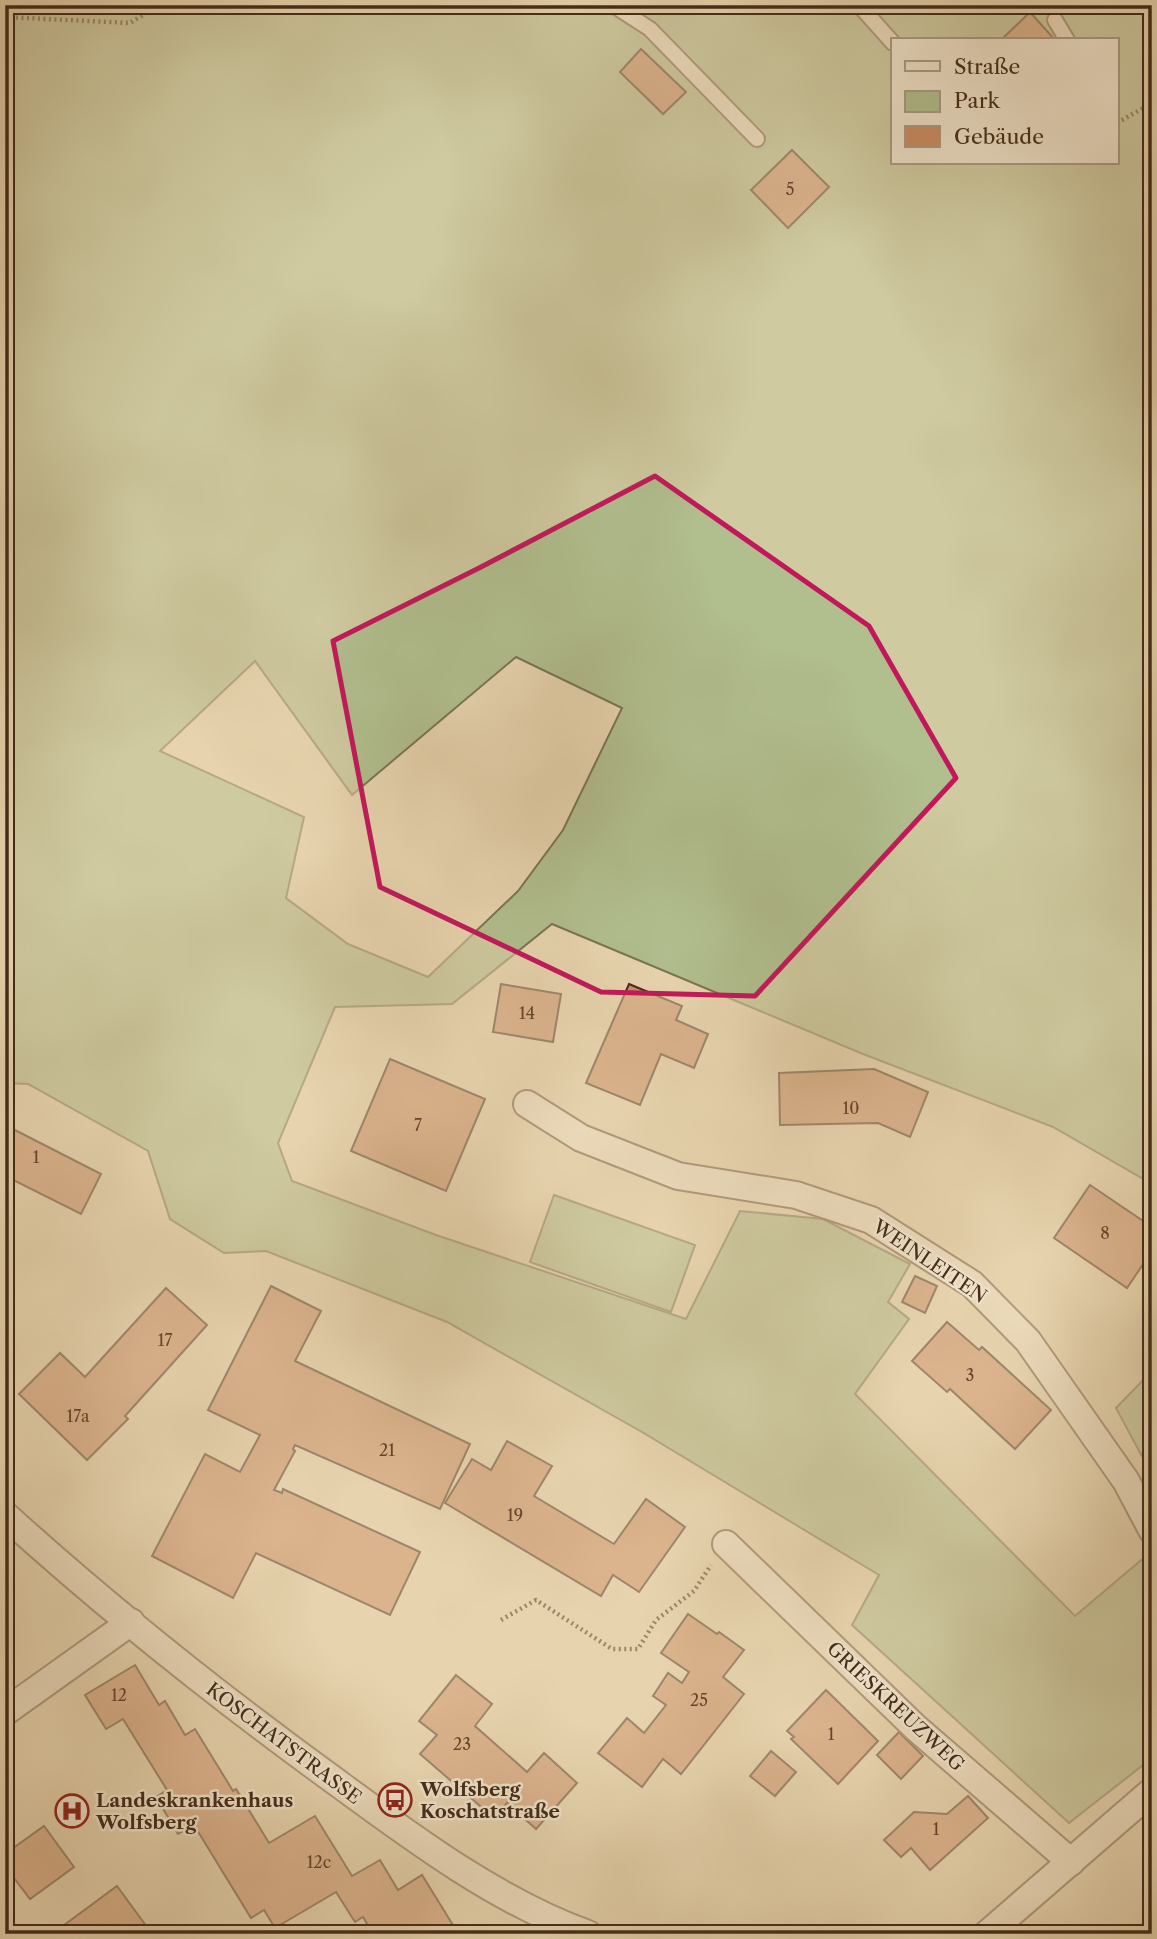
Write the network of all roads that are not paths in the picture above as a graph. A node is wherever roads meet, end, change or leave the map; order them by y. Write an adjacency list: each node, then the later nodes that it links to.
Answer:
1 (613, 5): 6 (lane)
2 (859, 5): 5 (lane)
3 (1055, 20): 4 (lane)
4 (1066, 38)
5 (891, 41)
6 (757, 139)
7 (527, 1104): 9 (street, WEINLEITEN)
8 (5, 1515): 11 (street, KOSCHATSTRASSE)
9 (1152, 1530)
10 (726, 1544): 14 (street, GRIESKREUZWEG)
11 (131, 1622): 12 (street); 15 (street, KOSCHATSTRASSE)
12 (5, 1712)
13 (1152, 1791): 14 (street)
14 (1071, 1862): 16 (street)
15 (588, 1934)
16 (987, 1934)

